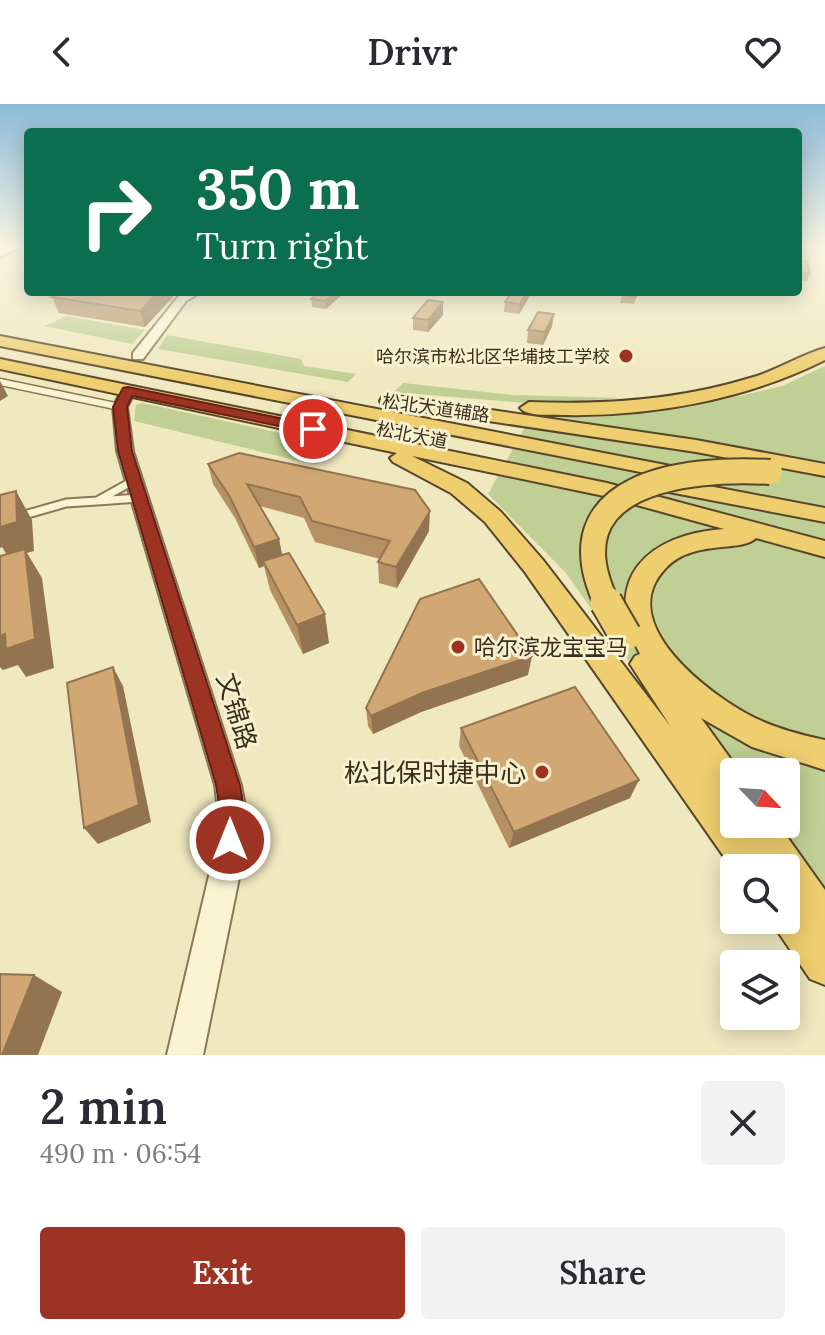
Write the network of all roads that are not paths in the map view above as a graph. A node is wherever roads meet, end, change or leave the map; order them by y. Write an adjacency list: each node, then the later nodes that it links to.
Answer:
1 (188, 296): 7 (street)
2 (0, 329): 7 (highway)
3 (0, 341): 7 (highway, 松北大道)
4 (0, 351): 7 (highway, 松北大道)
5 (825, 353): 9 (highway)
6 (0, 364): 10 (highway)
7 (146, 370): 9 (highway, 松北大道辅路); 11 (highway); 17 (highway, 松北大道); 18 (highway, 松北大道)
8 (0, 382): 10 (lane)
9 (372, 398): 13 (highway, 松北大道辅路)
10 (124, 399): 11 (highway); 15 (street, 文锦路)
11 (228, 411): 12 (highway, 松北大道辅路)
12 (341, 435): 20 (highway, 松北大道辅路); 24 (highway)
13 (825, 470)
14 (825, 481): 22 (highway, bridge)
15 (137, 489): 16 (lane); 16 (lane); 28 (street, 文锦路)
16 (97, 501): 19 (lane)
17 (825, 501)
18 (825, 515)
19 (0, 522)
20 (819, 542): 21 (highway)
21 (825, 755)
22 (720, 772)
23 (766, 838): 25 (highway)
24 (745, 854)
25 (825, 924)
26 (800, 930): 27 (highway)
27 (825, 964)
28 (185, 1055)

